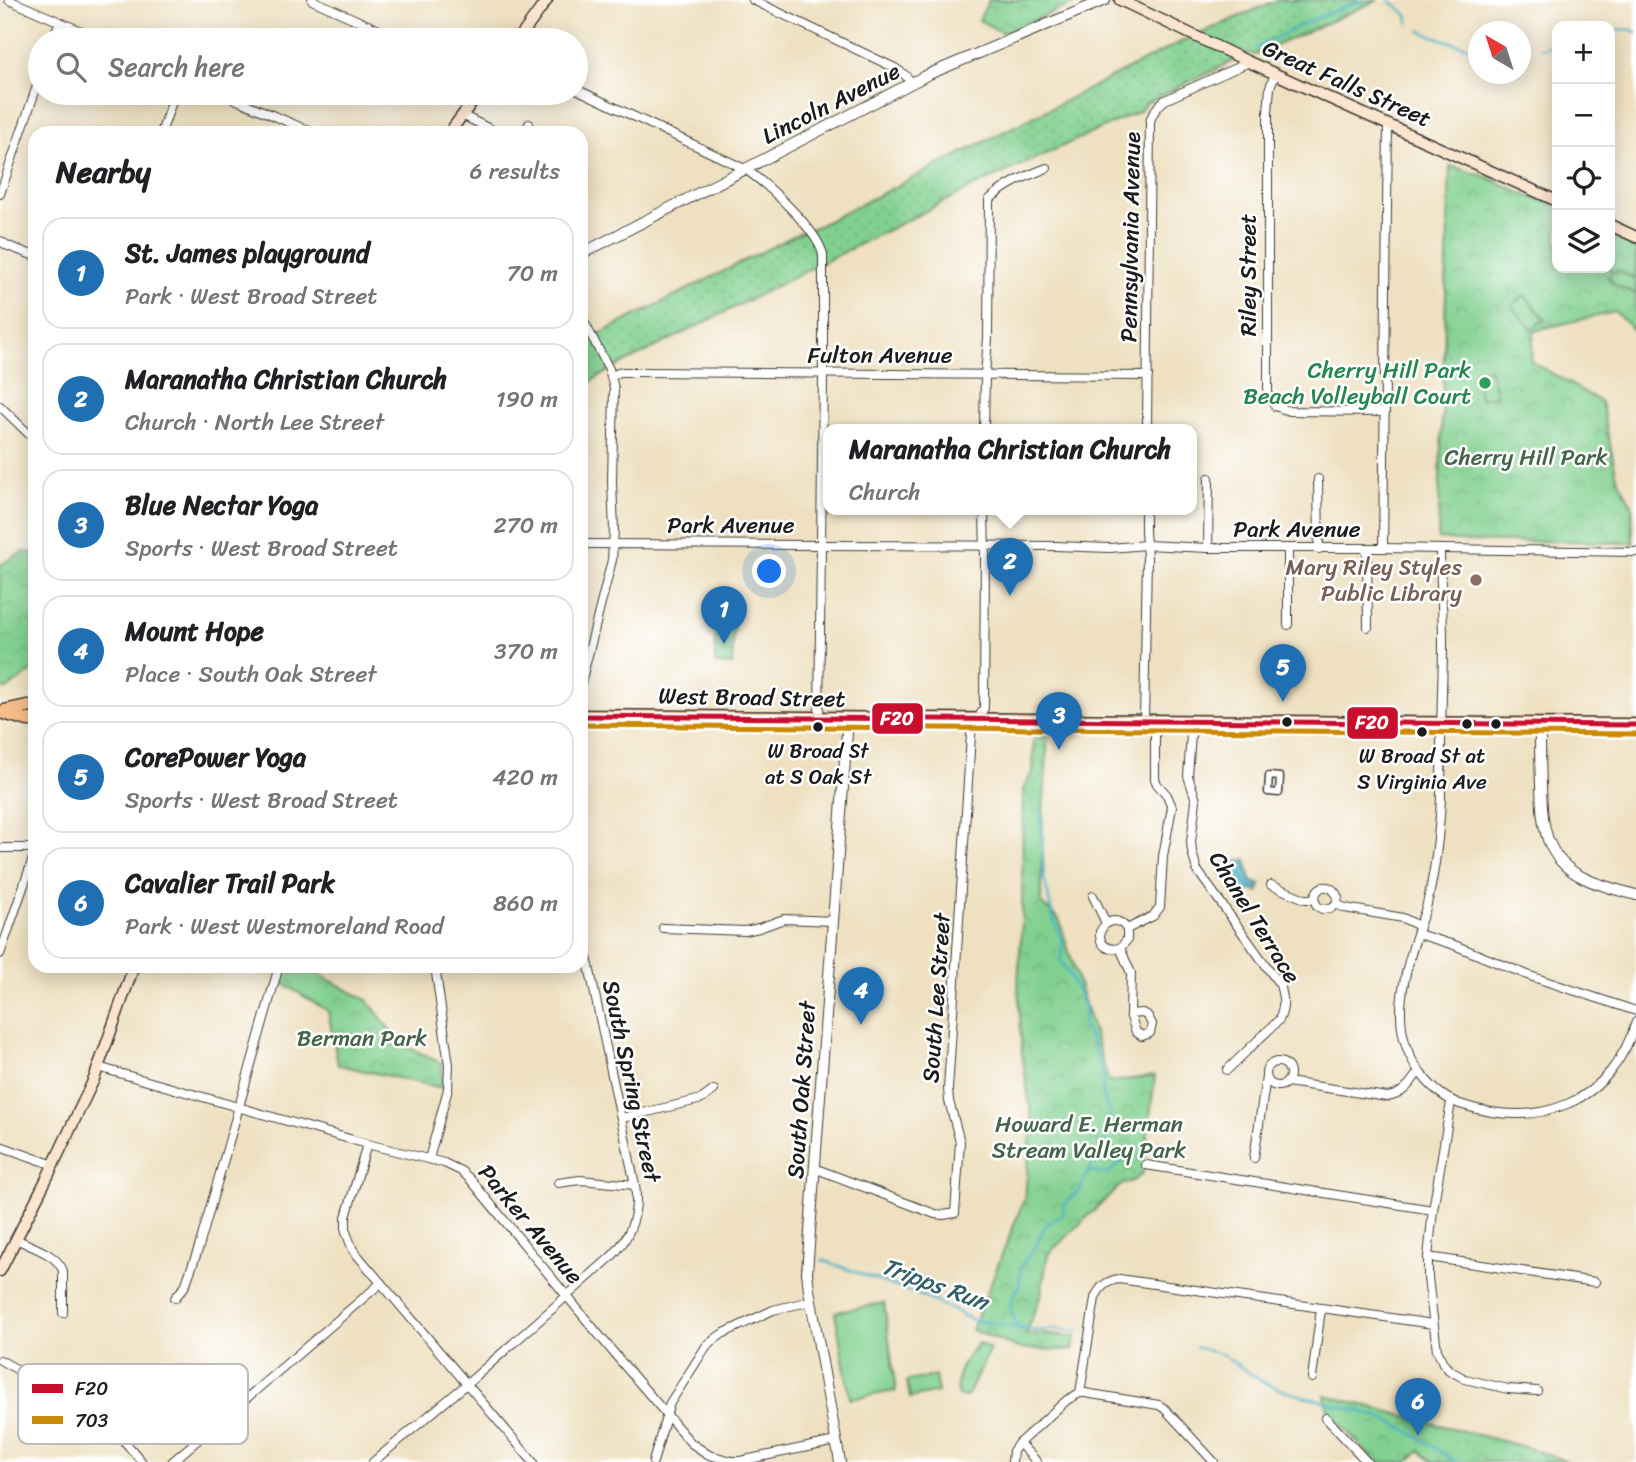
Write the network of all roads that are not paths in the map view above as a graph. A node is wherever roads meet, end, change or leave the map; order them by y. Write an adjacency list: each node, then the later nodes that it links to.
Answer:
1 (9, 0): 7 (street)
2 (312, 0): 10 (street)
3 (547, 0): 11 (main road)
4 (753, 0): 14 (street)
5 (1105, 0): 14 (street, Lincoln Avenue)
6 (1120, 0): 12 (main road, Great Falls Street)
7 (60, 22): 8 (street); 9 (street)
8 (57, 28)
9 (74, 28)
10 (374, 28)
11 (527, 28)
12 (1249, 62): 13 (main road, Great Falls Street); 39 (street, Pennsylvania Avenue)
13 (1275, 74): 21 (main road, Great Falls Street); 41 (street, Riley Street)
14 (912, 83): 27 (street, Lincoln Avenue)
15 (588, 95): 27 (street)
16 (30, 105): 28 (street)
17 (170, 105): 22 (street)
18 (247, 105): 23 (street)
19 (469, 105): 20 (main road)
20 (462, 115): 24 (main road); 25 (street)
21 (1388, 124): 29 (main road, Great Falls Street); 41 (street)
22 (163, 126)
23 (291, 126)
24 (454, 126)
25 (484, 126)
26 (1047, 168): 37 (street)
27 (745, 169): 33 (street, Lincoln Avenue); 36 (street)
28 (0, 194)
29 (1552, 199)
30 (1615, 227): 31 (main road)
31 (1636, 237)
32 (0, 241): 34 (street)
33 (588, 250)
34 (28, 253)
35 (588, 330): 38 (street)
36 (823, 374): 37 (street, Fulton Avenue); 38 (street, Fulton Avenue); 51 (street)
37 (985, 375): 39 (street, Fulton Avenue); 42 (street)
38 (612, 376): 50 (street)
39 (1148, 376): 43 (street, Pennsylvania Avenue)
40 (0, 406): 44 (street)
41 (1385, 412): 56 (street)
42 (984, 424)
43 (1147, 424)
44 (28, 433)
45 (1209, 478): 54 (street)
46 (1318, 479): 58 (street)
47 (984, 515): 52 (street)
48 (1145, 515): 53 (street)
49 (588, 544): 50 (street, Park Avenue)
50 (613, 544): 51 (street, Park Avenue); 63 (street)
51 (821, 545): 52 (street, Park Avenue); 67 (street)
52 (984, 545): 53 (street, Park Avenue); 70 (street)
53 (1146, 545): 54 (street, Park Avenue); 71 (street)
54 (1208, 548): 57 (street, Park Avenue)
55 (1367, 548): 56 (street, Park Avenue); 58 (street, Park Avenue); 62 (street)
56 (1383, 548): 59 (street, Park Avenue)
57 (1288, 549): 58 (street, Park Avenue); 61 (street)
58 (1319, 549)
59 (1440, 550): 60 (street, Park Avenue); 73 (street)
60 (1636, 552)
61 (1288, 625)
62 (1367, 627)
63 (588, 655)
64 (28, 706): 65 (main road)
65 (0, 712): 69 (main road)
66 (588, 716): 67 (main road, West Broad Street)
67 (819, 719): 68 (main road, West Broad Street)
68 (849, 719): 70 (main road, West Broad Street); 84 (street, South Oak Street)
69 (28, 720)
70 (978, 720): 71 (main road, West Broad Street); 113 (street, South Lee Street)
71 (1144, 721): 72 (main road, West Broad Street); 87 (street)
72 (1192, 721): 73 (main road, West Broad Street); 99 (street, Chanel Terrace)
73 (1441, 723): 74 (main road, West Broad Street); 88 (street)
74 (1540, 725): 75 (main road, West Broad Street); 80 (street)
75 (1636, 725)
76 (0, 848): 77 (street)
77 (28, 850)
78 (28, 872): 90 (street)
79 (1272, 885): 82 (street)
80 (1636, 895)
81 (1093, 896): 85 (street)
82 (1314, 899): 83 (street); 83 (street)
83 (1336, 904): 88 (street)
84 (834, 921): 86 (street); 113 (street, South Oak Street)
85 (1106, 923): 87 (street); 89 (street)
86 (663, 928)
87 (1127, 929): 89 (street)
88 (1419, 930): 95 (street); 100 (street)
89 (1120, 948): 96 (street)
90 (0, 954)
91 (588, 960): 106 (street, South Spring Street)
92 (132, 973): 98 (main road)
93 (277, 973): 105 (street)
94 (436, 973): 110 (street)
95 (1636, 1011)
96 (1130, 1014)
97 (1636, 1022): 104 (street)
98 (98, 1067): 105 (street, Parker Avenue); 111 (main road)
99 (1227, 1070)
100 (1419, 1071): 102 (street); 104 (street)
101 (1266, 1076): 102 (street); 102 (street); 109 (street)
102 (1287, 1082)
103 (713, 1090): 106 (street)
104 (1451, 1102): 116 (street)
105 (239, 1107): 107 (street, Parker Avenue); 123 (street)
106 (622, 1118): 115 (street, South Spring Street)
107 (367, 1144): 110 (street, Parker Avenue); 121 (street)
108 (0, 1146): 111 (street)
109 (1254, 1158)
110 (429, 1159): 122 (street, Parker Avenue)
111 (54, 1165): 117 (main road)
112 (1146, 1165): 116 (street)
113 (814, 1168): 124 (street, South Oak Street)
114 (558, 1183): 115 (street)
115 (635, 1185): 122 (street, South Spring Street)
116 (1433, 1210): 118 (street)
117 (16, 1239): 119 (main road); 126 (street)
118 (1428, 1257): 120 (street); 127 (street)
119 (0, 1271)
120 (1595, 1282)
121 (382, 1283): 131 (street); 134 (street)
122 (567, 1296): 131 (street, South Spring Street); 135 (street, Parker Avenue)
123 (175, 1298)
124 (811, 1301): 135 (street); 137 (street, South Oak Street)
125 (1321, 1309): 127 (street); 130 (street); 133 (street)
126 (63, 1313)
127 (1433, 1324): 132 (street)
128 (0, 1360): 129 (street)
129 (18, 1370)
130 (1312, 1378)
131 (467, 1384): 143 (street, South Spring Street); 144 (street)
132 (1537, 1391)
133 (1080, 1394): 138 (street); 149 (street)
134 (248, 1397)
135 (666, 1414): 137 (street, Parker Avenue); 145 (street)
136 (1326, 1419): 150 (street)
137 (836, 1441): 146 (street, South Oak Street)
138 (1019, 1443): 147 (street); 148 (street)
139 (127, 1444): 141 (street)
140 (193, 1444): 142 (street)
141 (142, 1462)
142 (172, 1462)
143 (373, 1462)
144 (533, 1462)
145 (653, 1462)
146 (840, 1462)
147 (1012, 1462)
148 (1037, 1462)
149 (1214, 1462)
150 (1367, 1462)

